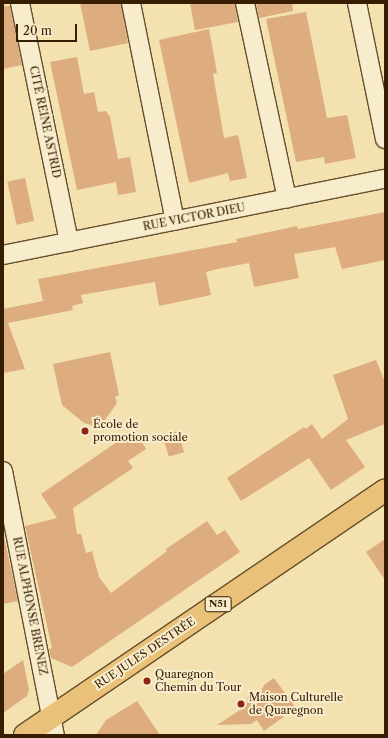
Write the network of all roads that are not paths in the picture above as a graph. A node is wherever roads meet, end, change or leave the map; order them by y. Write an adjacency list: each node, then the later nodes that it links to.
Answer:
1 (20, 3): 9 (street, CITÉ REINE ASTRID)
2 (131, 3): 8 (street)
3 (246, 3): 7 (street)
4 (357, 3): 5 (street)
5 (385, 138)
6 (385, 179): 7 (street, RUE VICTOR DIEU)
7 (287, 199): 8 (street, RUE VICTOR DIEU)
8 (175, 221): 9 (street, RUE VICTOR DIEU)
9 (70, 242): 10 (street, RUE VICTOR DIEU)
10 (3, 255)
11 (3, 471): 13 (street, RUE ALPHONSE BRENEZ)
12 (385, 490): 13 (main road, RUE JULES DESTRÉE / N51)
13 (53, 726): 14 (main road, RUE JULES DESTRÉE / N51)
14 (25, 735)

